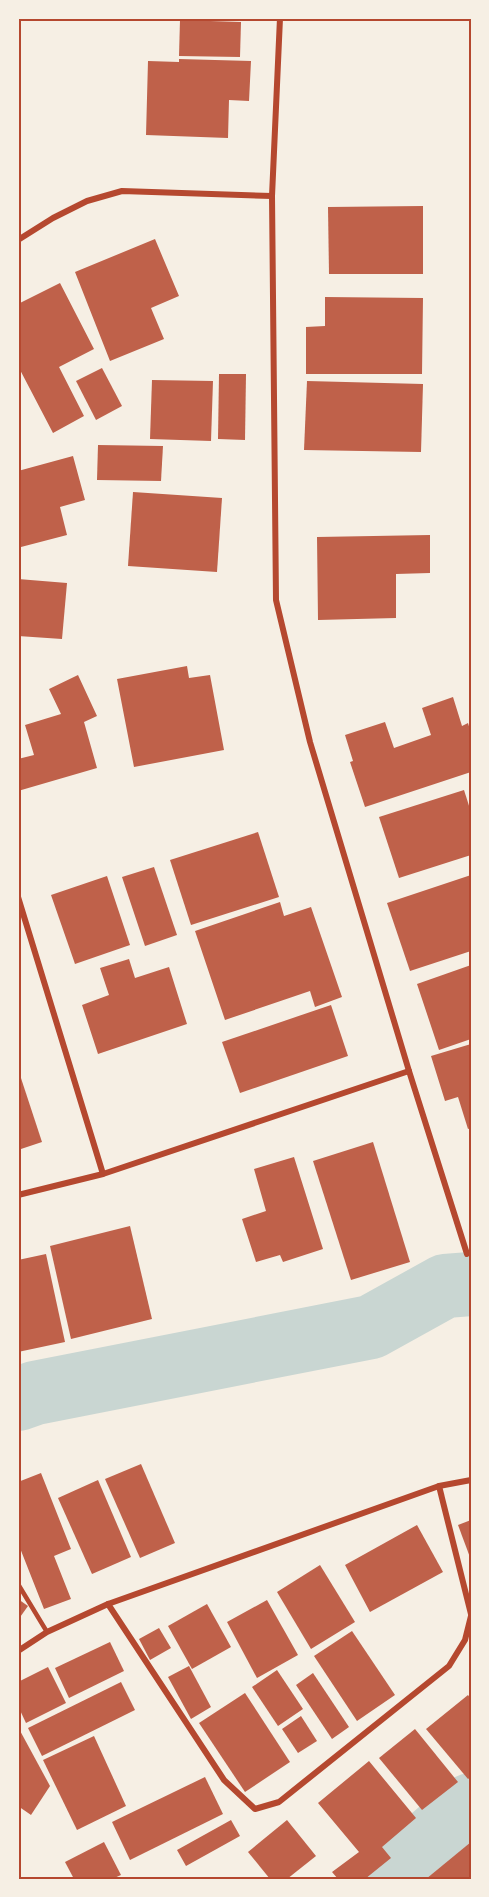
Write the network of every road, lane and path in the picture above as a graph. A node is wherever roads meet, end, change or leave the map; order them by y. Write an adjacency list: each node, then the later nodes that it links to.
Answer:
1 (280, 18): 2 (street)
2 (272, 196): 3 (street); 5 (street)
3 (18, 240)
4 (18, 897): 6 (street)
5 (409, 1071): 6 (street); 8 (street)
6 (103, 1174): 7 (street)
7 (18, 1195)
8 (467, 1254)
9 (471, 1480): 10 (street)
10 (439, 1486): 12 (street); 13 (street)
11 (18, 1584): 14 (lane)
12 (108, 1604): 13 (street); 14 (street)
13 (471, 1615)
14 (47, 1632): 15 (street)
15 (18, 1651)

